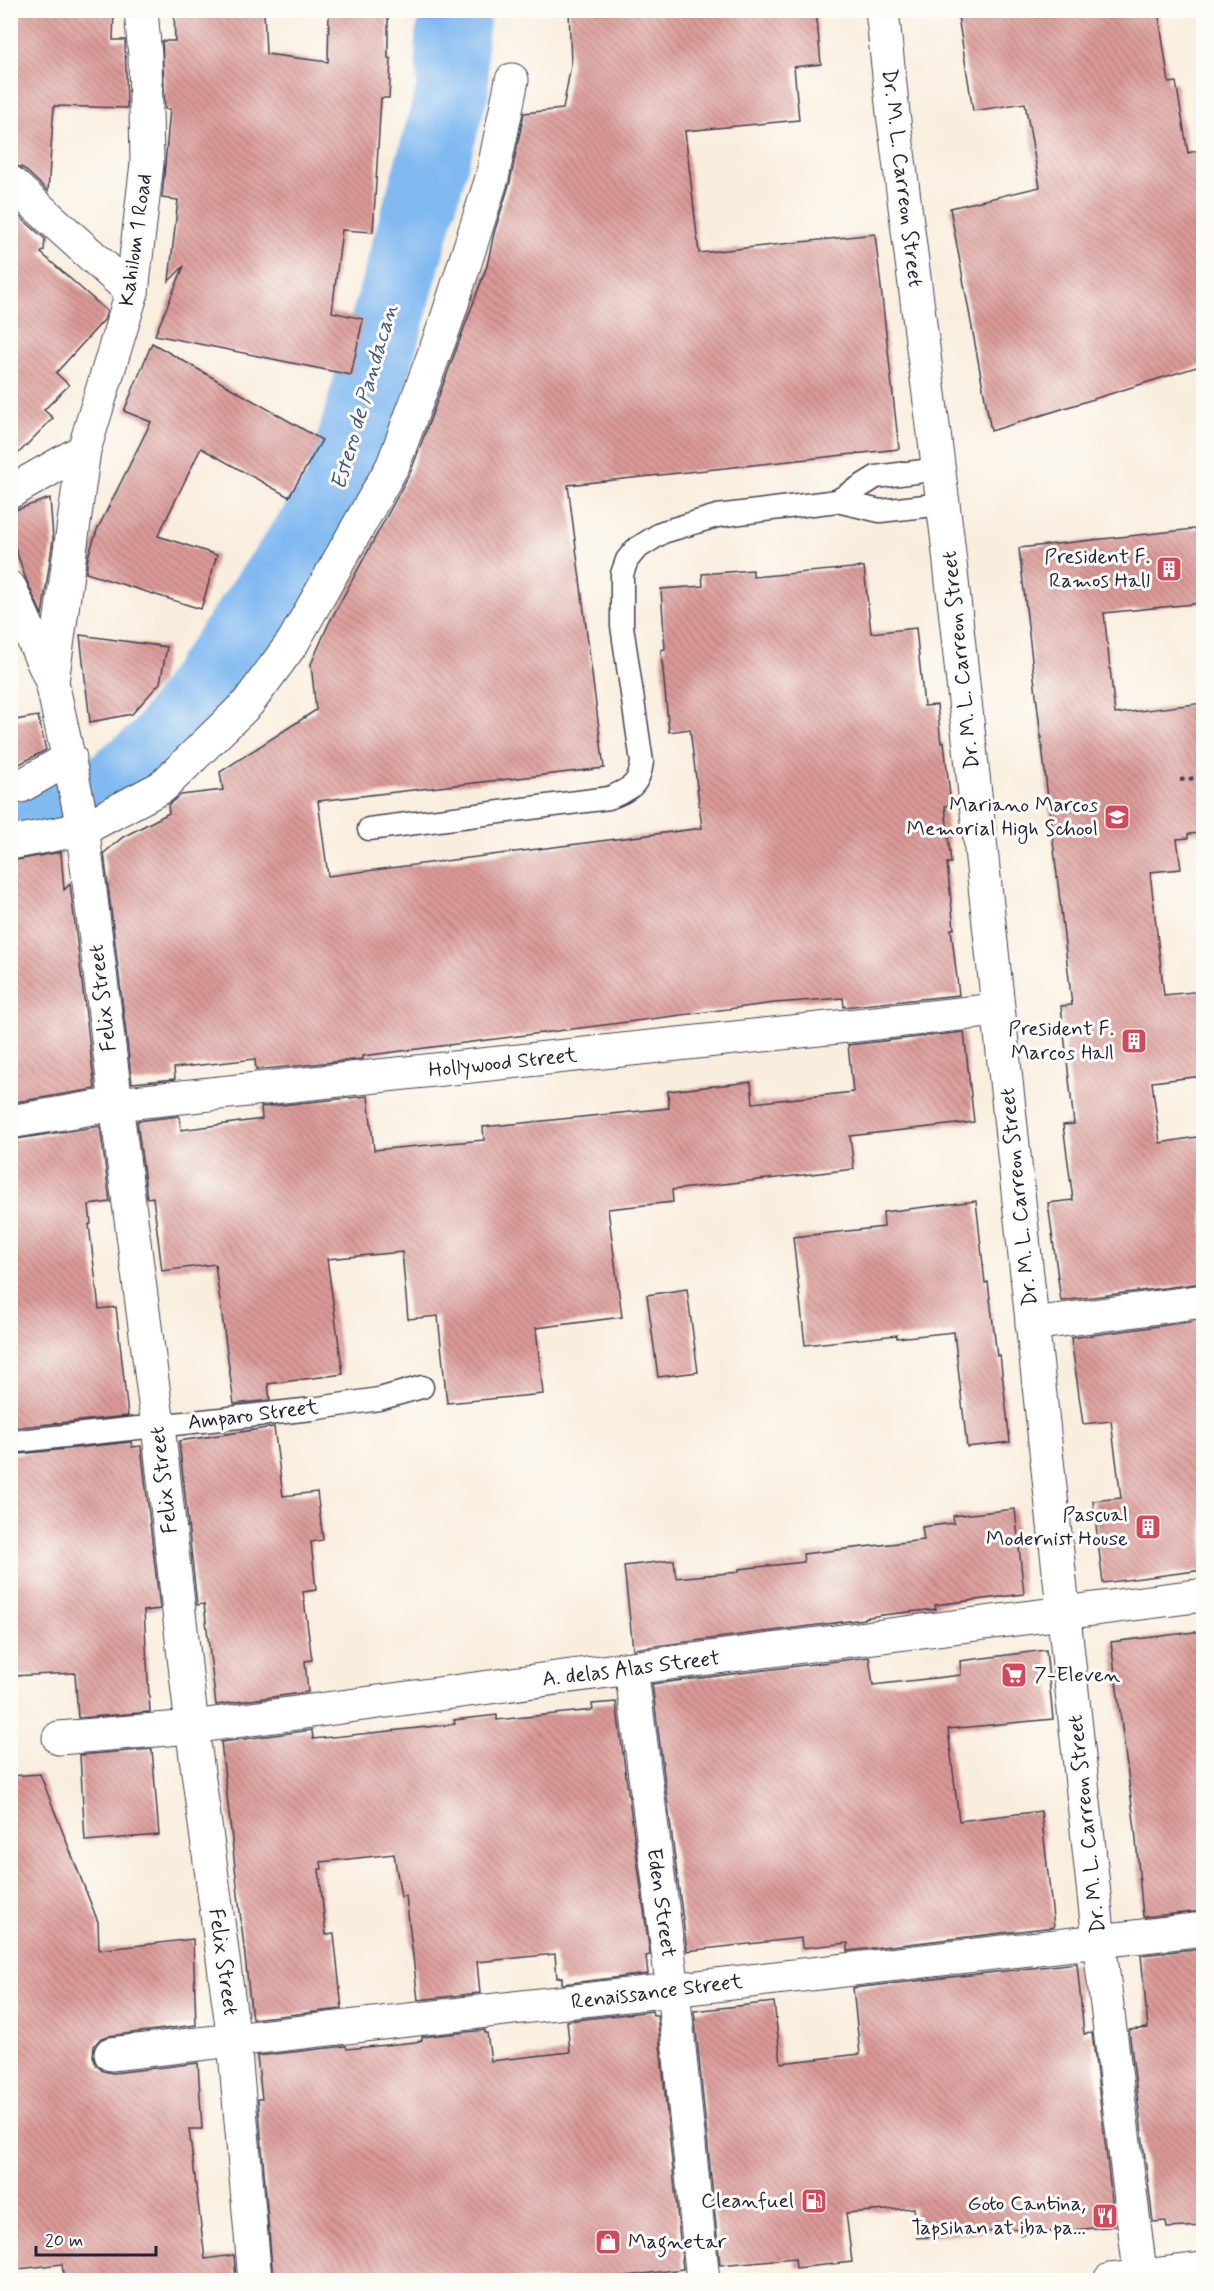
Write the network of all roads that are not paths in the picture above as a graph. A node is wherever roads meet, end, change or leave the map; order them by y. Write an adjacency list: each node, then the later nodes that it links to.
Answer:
1 (141, 10): 5 (street, Kahilom 1 Road)
2 (882, 10): 7 (street, Dr. M. L. Carreon Street)
3 (512, 80): 15 (street)
4 (10, 182): 5 (street)
5 (132, 292): 6 (street, Kahilom 1 Road)
6 (84, 450): 8 (street); 12 (street, Felix Street)
7 (939, 470): 9 (lane); 10 (street, Dr. M. L. Carreon Street)
8 (10, 492)
9 (837, 501): 10 (lane); 16 (lane)
10 (943, 504): 18 (street, Dr. M. L. Carreon Street)
11 (10, 588): 12 (street, Felix Street)
12 (52, 682): 13 (street, Felix Street)
13 (71, 763): 14 (street); 15 (street, Felix Street)
14 (10, 788)
15 (82, 823): 17 (street); 19 (street, Felix Street)
16 (369, 829)
17 (10, 843)
18 (997, 1010): 19 (street, Hollywood Street); 22 (street, Dr. M. L. Carreon Street)
19 (116, 1104): 20 (street, Hollywood Street); 24 (street, Felix Street)
20 (10, 1122)
21 (1203, 1301): 22 (street)
22 (1032, 1324): 27 (street, Dr. M. L. Carreon Street)
23 (422, 1387): 24 (lane, Amparo Street)
24 (158, 1426): 25 (lane, Amparo Street); 29 (street, Felix Street)
25 (10, 1443)
26 (1203, 1595): 27 (street, A. delas Alas Street)
27 (1064, 1614): 28 (street, A. delas Alas Street); 32 (street, Dr. M. L. Carreon Street)
28 (631, 1668): 29 (street, A. delas Alas Street); 33 (street, Eden Street)
29 (192, 1727): 30 (street, A. delas Alas Street); 34 (street, Felix Street)
30 (59, 1738)
31 (1203, 1929): 32 (street, Renaissance Street)
32 (1099, 1941): 33 (street, Renaissance Street); 37 (street, Dr. M. L. Carreon Street)
33 (673, 1990): 34 (street, Renaissance Street); 39 (street, Eden Street)
34 (234, 2041): 35 (street, Renaissance Street); 38 (street, Felix Street)
35 (111, 2054)
36 (1203, 2269): 37 (street)
37 (1130, 2279)
38 (255, 2280)
39 (703, 2280)

